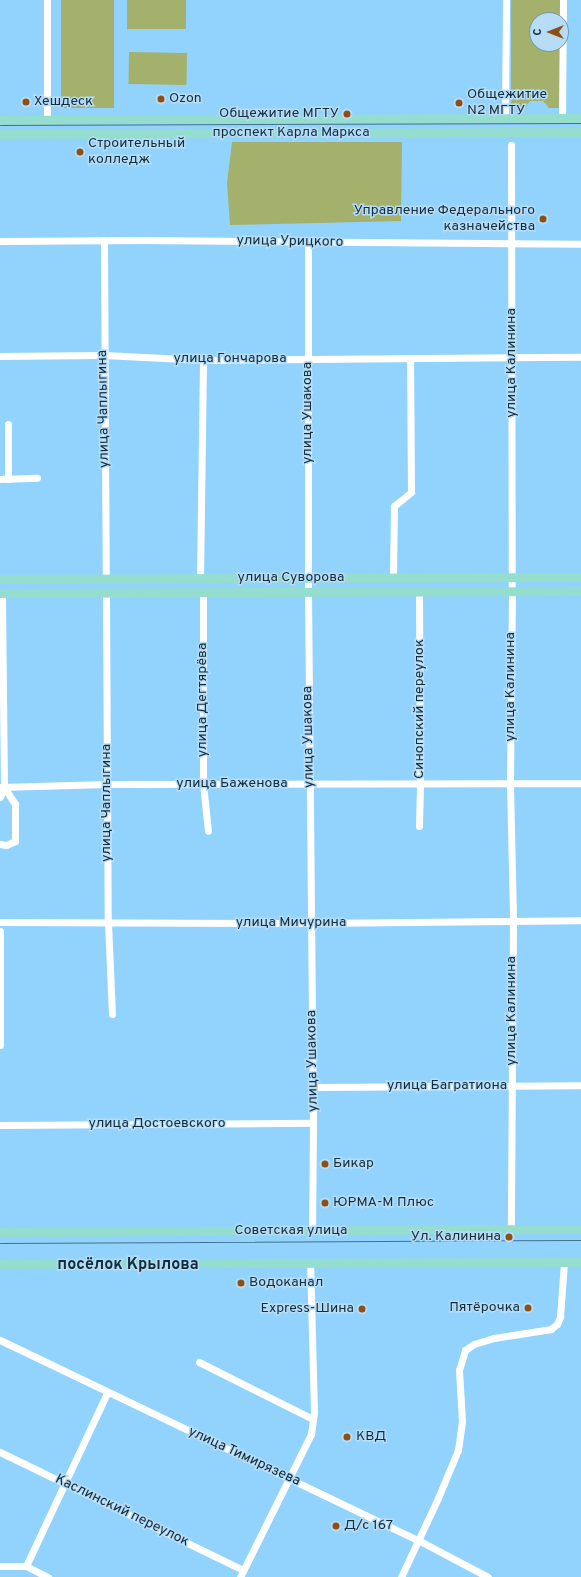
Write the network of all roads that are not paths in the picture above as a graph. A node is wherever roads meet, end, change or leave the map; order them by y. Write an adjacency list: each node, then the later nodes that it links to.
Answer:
1 (47, 0): 8 (street)
2 (506, 0): 6 (street)
3 (563, 0): 4 (street)
4 (562, 118): 5 (main road, проспект Карла Маркса); 6 (main road, проспект Карла Маркса)
5 (581, 118)
6 (505, 119): 8 (main road, проспект Карла Маркса); 9 (main road)
7 (0, 120): 8 (main road, проспект Карла Маркса)
8 (47, 120)
9 (505, 132): 10 (main road, проспект Карла Маркса); 11 (main road, проспект Карла Маркса)
10 (581, 132)
11 (0, 134)
12 (511, 145): 16 (street, улица Калинина)
13 (104, 240): 14 (street, улица Урицкого); 15 (street, улица Урицкого); 18 (street, улица Чаплыгина)
14 (0, 241)
15 (308, 242): 16 (street, улица Урицкого); 22 (street, улица Ушакова)
16 (510, 244): 17 (street, улица Урицкого); 20 (street, улица Калинина)
17 (581, 244)
18 (104, 355): 19 (street, улица Гончарова); 24 (street, улица Гончарова); 30 (street, улица Чаплыгина)
19 (0, 356)
20 (512, 357): 21 (street, улица Гончарова); 23 (street, улица Гончарова); 34 (street, улица Калинина)
21 (581, 357)
22 (308, 359): 23 (street, улица Гончарова); 24 (street, улица Гончарова); 32 (street, улица Ушакова)
23 (410, 359): 33 (street)
24 (203, 360): 31 (street)
25 (8, 424): 28 (street)
26 (37, 478): 28 (street)
27 (0, 479): 28 (street)
28 (8, 479)
29 (581, 577): 34 (main road, улица Суворова)
30 (106, 578): 31 (main road, улица Суворова); 35 (main road, улица Суворова)
31 (200, 578): 32 (main road, улица Суворова)
32 (308, 578): 33 (main road, улица Суворова); 40 (street, улица Ушакова)
33 (393, 578): 34 (main road, улица Суворова)
34 (512, 578): 41 (street, улица Калинина)
35 (0, 579)
36 (419, 591): 40 (main road, улица Суворова); 41 (main road, улица Суворова); 47 (street, Синопский переулок)
37 (581, 591): 41 (main road, улица Суворова)
38 (106, 592): 39 (main road, улица Суворова); 42 (main road, улица Суворова); 44 (street, улица Чаплыгина)
39 (203, 592): 40 (main road, улица Суворова); 45 (street, улица Дегтярёва)
40 (308, 592): 46 (street, улица Ушакова)
41 (512, 592): 48 (street, улица Калинина)
42 (1, 593): 49 (street)
43 (581, 783): 48 (street, улица Баженова)
44 (107, 784): 45 (street, улица Баженова); 49 (street, улица Баженова); 57 (street, улица Чаплыгина)
45 (203, 784): 46 (street, улица Баженова); 52 (street, улица Дегтярёва)
46 (310, 784): 47 (street, улица Баженова); 58 (street, улица Ушакова)
47 (420, 784): 48 (street, улица Баженова); 51 (street, Синопский переулок)
48 (510, 784): 55 (street, улица Калинина)
49 (2, 787): 50 (street); 53 (street)
50 (0, 797)
51 (419, 826)
52 (208, 831)
53 (0, 844)
54 (581, 920): 55 (street, улица Мичурина)
55 (513, 921): 58 (street, улица Мичурина); 63 (street, улица Калинина)
56 (0, 922): 57 (street, улица Мичурина)
57 (108, 923): 58 (street, улица Мичурина); 60 (street, улица Чаплыгина)
58 (311, 923): 64 (street, улица Ушакова)
59 (0, 931): 61 (street)
60 (112, 1014)
61 (0, 1045)
62 (581, 1085): 63 (street, улица Багратиона)
63 (512, 1086): 64 (street, улица Багратиона); 68 (street, улица Калинина)
64 (313, 1087): 65 (street, улица Ушакова)
65 (313, 1123): 66 (street, улица Достоевского); 69 (street, улица Ушакова)
66 (0, 1125)
67 (581, 1229): 68 (main road, Советская улица)
68 (511, 1230): 69 (main road, Советская улица)
69 (312, 1231): 70 (main road, Советская улица)
70 (0, 1232)
71 (564, 1262): 72 (main road); 73 (main road); 82 (street)
72 (581, 1262)
73 (310, 1263): 74 (main road); 78 (street)
74 (0, 1264)
75 (0, 1340): 77 (street, улица Тимирязева)
76 (199, 1362): 78 (street)
77 (107, 1392): 80 (street, улица Тимирязева); 81 (street)
78 (313, 1419): 80 (street)
79 (0, 1452): 81 (street, Каслинский переулок)
80 (289, 1478): 82 (street, улица Тимирязева); 85 (street)
81 (66, 1483): 84 (street); 85 (street, Каслинский переулок)
82 (418, 1540): 87 (street); 88 (street, улица Тимирязева)
83 (0, 1566): 84 (street)
84 (26, 1566): 86 (street)
85 (241, 1574)
86 (48, 1577)
87 (401, 1577)
88 (488, 1577)

